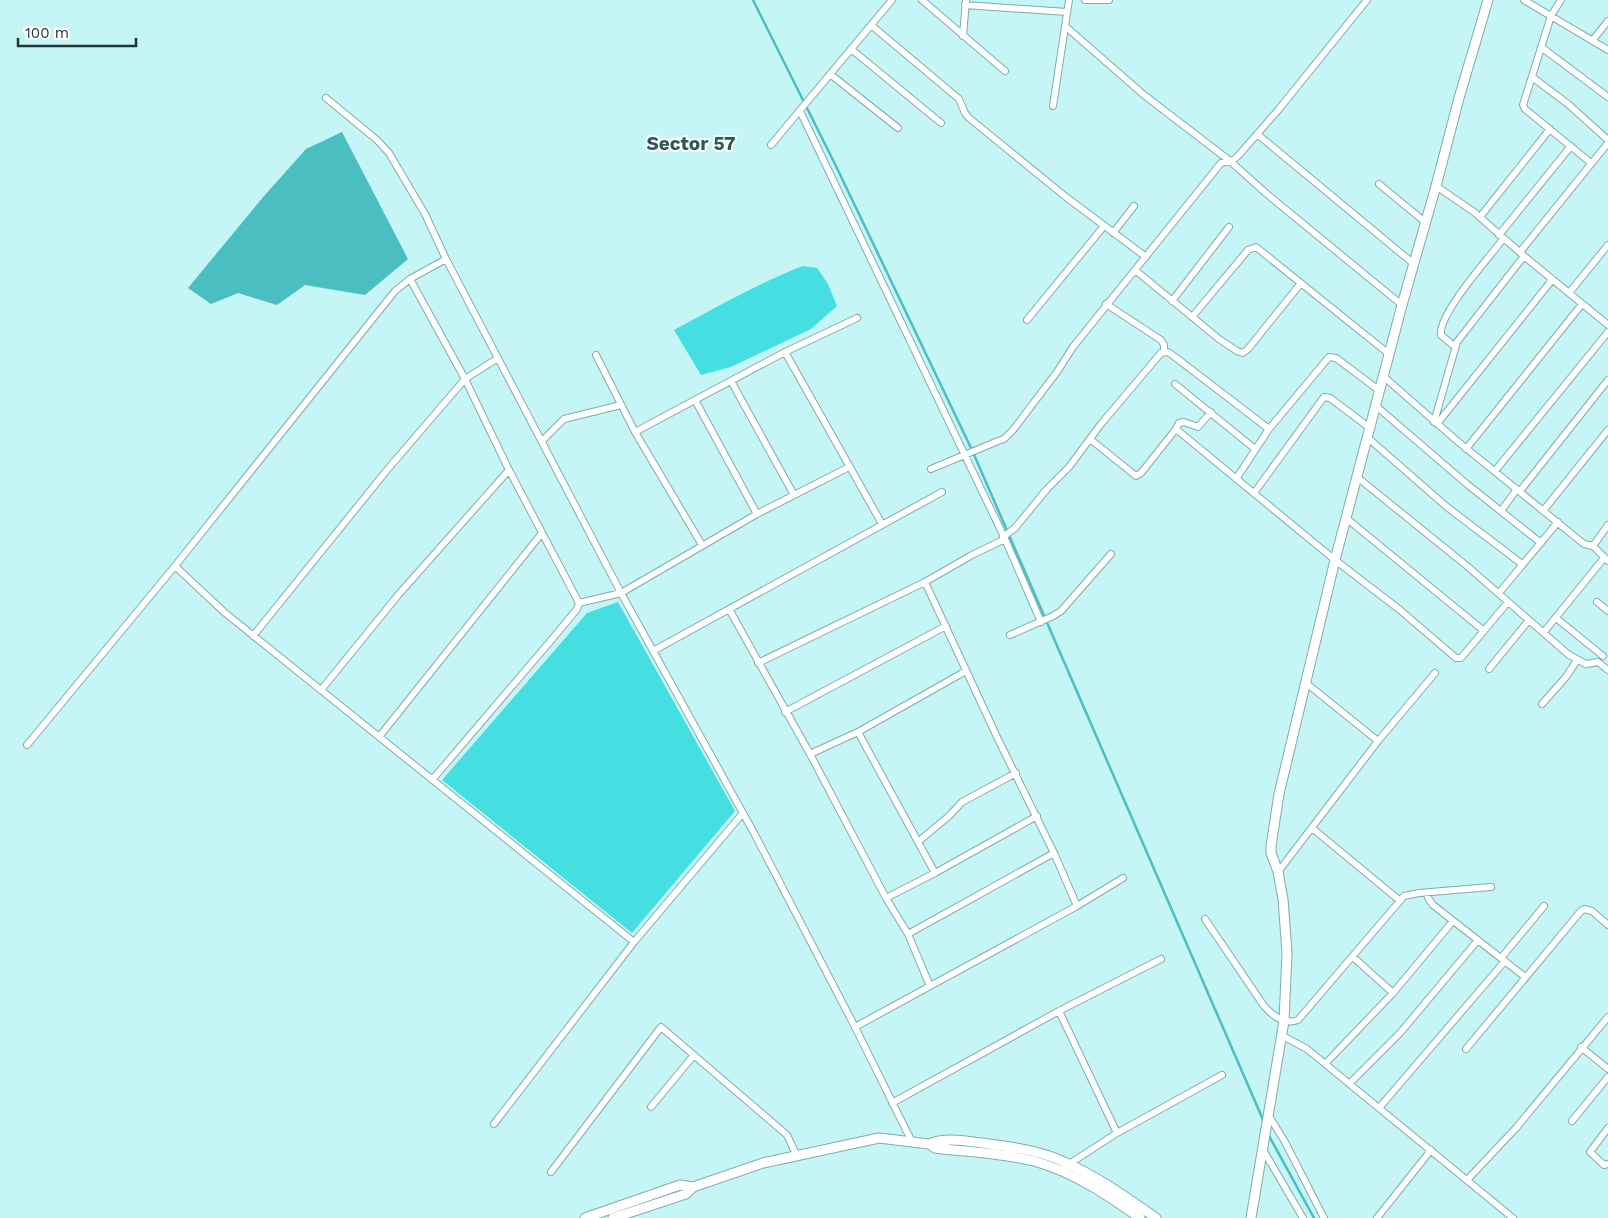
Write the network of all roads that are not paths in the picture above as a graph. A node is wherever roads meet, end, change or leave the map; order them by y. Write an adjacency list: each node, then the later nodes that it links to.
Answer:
1 (892, 0): 14 (street)
2 (922, 0): 16 (street)
3 (1069, 0): 11 (street)
4 (1085, 0): 5 (street)
5 (1109, 0)
6 (1366, 0): 31 (street)
7 (1488, 0): 38 (street)
8 (1524, 0): 12 (street)
9 (1562, 0): 12 (street)
10 (966, 2): 11 (street); 16 (street)
11 (1067, 12): 15 (street)
12 (1551, 16): 17 (street); 18 (street)
13 (1608, 21): 17 (street)
14 (871, 25): 19 (street); 42 (street)
15 (1065, 26): 26 (street); 35 (street)
16 (963, 36): 21 (street)
17 (1592, 41): 20 (street)
18 (1540, 47): 23 (street); 24 (street)
19 (851, 49): 22 (street); 28 (street)
20 (1608, 50)
21 (1005, 71)
22 (830, 74): 27 (street); 29 (street)
23 (1532, 77): 30 (street); 32 (street)
24 (1608, 97)
25 (326, 98): 49 (street)
26 (1053, 106)
27 (801, 109): 33 (street); 92 (street)
28 (942, 123)
29 (898, 128)
30 (1550, 129): 34 (street); 40 (street)
31 (1257, 134): 35 (street); 50 (street)
32 (1608, 141): 36 (street)
33 (771, 144)
34 (1571, 146): 36 (street); 45 (street)
35 (1230, 161): 48 (street); 59 (street)
36 (1592, 162): 47 (street)
37 (1379, 184): 41 (street)
38 (1436, 186): 40 (street); 41 (street)
39 (1134, 206): 44 (street)
40 (1480, 217): 45 (street)
41 (1425, 222): 50 (street)
42 (1104, 226): 44 (street); 62 (street)
43 (1228, 227): 56 (street)
44 (1113, 233): 48 (street)
45 (1501, 237): 47 (street); 65 (street)
46 (1608, 245): 55 (street)
47 (1522, 254): 53 (street); 65 (street)
48 (1146, 257): 51 (street)
49 (446, 259): 52 (street); 70 (street)
50 (1414, 264): 59 (street)
51 (1135, 270): 56 (street); 57 (street)
52 (410, 279): 72 (street); 119 (street)
53 (1552, 280): 55 (street); 81 (street)
54 (1301, 283): 60 (street); 60 (street); 68 (street)
55 (1569, 293): 58 (street)
56 (1172, 301): 60 (street)
57 (1106, 304): 67 (street); 92 (street)
58 (1582, 304): 63 (street); 91 (street)
59 (1402, 305): 68 (street)
60 (1192, 317)
61 (857, 318): 66 (street)
62 (1026, 320)
63 (1607, 324)
64 (1608, 332): 96 (street)
65 (1455, 347): 81 (street)
66 (785, 352): 74 (street); 93 (street)
67 (1164, 352): 82 (street); 88 (street)
68 (1389, 354): 71 (street)
69 (596, 355): 78 (street)
70 (498, 358): 72 (street); 89 (street)
71 (1384, 376): 76 (street); 81 (street)
72 (465, 379): 95 (street); 135 (street)
73 (1608, 380): 99 (street)
74 (731, 381): 77 (street); 102 (street)
75 (1175, 384): 80 (street)
76 (1380, 392): 79 (street); 82 (street)
77 (695, 400): 86 (street); 105 (street)
78 (621, 404): 86 (street); 89 (street)
79 (1376, 406): 83 (street); 104 (street)
80 (1211, 412): 84 (street); 90 (street)
81 (1436, 423): 91 (street)
82 (1269, 428): 90 (street)
83 (1370, 428): 87 (street); 101 (street)
84 (1176, 429): 88 (street); 98 (street)
85 (1608, 430): 103 (street)
86 (636, 432): 113 (street)
87 (1368, 438): 97 (street); 118 (street)
88 (1090, 439): 111 (street)
89 (542, 441): 121 (street)
90 (1255, 449): 98 (street)
91 (1466, 449): 96 (street)
92 (966, 454): 94 (street); 111 (street)
93 (849, 468): 102 (street); 108 (street)
94 (931, 469)
95 (509, 470): 110 (street); 147 (street)
96 (1495, 471): 99 (street)
97 (1357, 477): 106 (street); 122 (street)
98 (1236, 479): 101 (street)
99 (1519, 490): 103 (street); 104 (street)
100 (942, 492): 108 (street)
101 (1254, 493): 117 (street)
102 (794, 495): 105 (street)
103 (1543, 510): 107 (street)
104 (1501, 511): 112 (street)
105 (757, 514): 113 (street)
106 (1346, 518): 117 (street); 132 (street)
107 (1558, 522): 112 (street); 114 (street)
108 (882, 524): 126 (street)
109 (1608, 525): 114 (street)
110 (542, 533): 123 (street); 151 (street)
111 (1007, 536): 120 (street); 130 (street)
112 (1540, 543): 118 (street)
113 (702, 545): 121 (street)
114 (1592, 546): 116 (street)
115 (1111, 554): 130 (street)
116 (1606, 559): 128 (street)
117 (1335, 560): 132 (street); 146 (street)
118 (1522, 564): 122 (street)
119 (175, 566): 135 (street); 153 (street)
120 (925, 582): 131 (street); 141 (street)
121 (621, 593): 123 (street); 137 (street)
122 (1499, 593): 124 (street)
123 (579, 602): 156 (street)
124 (1508, 602): 129 (street); 132 (street)
125 (1597, 602): 127 (street)
126 (729, 609): 137 (street); 141 (street)
127 (1608, 611)
128 (1556, 618): 133 (street); 138 (street)
129 (1529, 620): 133 (street); 142 (street)
130 (1042, 621): 134 (street)
131 (946, 626): 144 (street); 149 (street)
132 (1484, 631)
133 (1544, 632): 139 (street)
134 (1010, 635)
135 (253, 636): 147 (street)
136 (1608, 648): 138 (street)
137 (652, 651): 157 (street)
138 (1603, 656): 140 (street)
139 (1577, 660): 140 (street); 148 (street)
140 (1598, 662): 143 (street)
141 (758, 663): 149 (street)
142 (1489, 669)
143 (1608, 670)
144 (966, 671): 150 (street); 155 (street)
145 (1435, 673): 152 (street)
146 (1306, 684): 152 (street); 162 (street)
147 (321, 690): 151 (street)
148 (1542, 704)
149 (785, 712): 154 (street)
150 (858, 732): 154 (street); 160 (street)
151 (379, 737): 156 (street)
152 (1378, 741): 159 (street)
153 (27, 746)
154 (810, 754): 167 (street)
155 (1016, 773): 158 (street); 160 (street)
156 (432, 780): 176 (street)
157 (743, 813): 176 (street); 186 (street)
158 (1037, 816): 161 (street); 163 (street)
159 (1312, 828): 162 (street); 168 (street)
160 (919, 841): 163 (street)
161 (1054, 853): 169 (street); 174 (street)
162 (1278, 872): 185 (street)
163 (935, 873): 167 (street)
164 (1123, 878): 169 (street)
165 (1491, 887): 166 (street)
166 (1427, 893): 168 (street); 172 (street)
167 (886, 898): 174 (street)
168 (1399, 900): 177 (street)
169 (1077, 906): 181 (street)
170 (1544, 906): 179 (street)
171 (1206, 919): 185 (street)
172 (1453, 921): 175 (street); 182 (street)
173 (1608, 925): 180 (street)
174 (908, 934): 181 (street)
175 (1478, 940): 179 (street); 195 (street)
176 (634, 942): 201 (street)
177 (1353, 957): 182 (street); 185 (street)
178 (1161, 959): 183 (street)
179 (1503, 960): 180 (street); 198 (street)
180 (1525, 978): 189 (street)
181 (930, 986): 186 (street)
182 (1393, 993): 191 (street)
183 (1059, 1011): 196 (street); 203 (street)
184 (1608, 1017): 188 (street)
185 (1284, 1021): 187 (street)
186 (855, 1027): 196 (street)
187 (1281, 1035): 191 (street); 199 (street)
188 (1582, 1048): 192 (street); 212 (street)
189 (1466, 1049)
190 (694, 1056): 197 (street); 208 (street); 211 (street)
191 (1325, 1064): 195 (street)
192 (1608, 1069)
193 (1222, 1075): 203 (street)
194 (1608, 1077): 200 (street)
195 (1350, 1084): 198 (street)
196 (892, 1103): 204 (street)
197 (652, 1107)
198 (1380, 1108): 207 (street)
199 (1268, 1120): 206 (street); 220 (street)
200 (1572, 1121)
201 (494, 1124)
202 (1608, 1128): 210 (street)
203 (1117, 1134): 209 (street)
204 (912, 1142): 205 (street); 208 (street)
205 (929, 1144): 209 (street); 216 (street)
206 (1262, 1148): 218 (street); 219 (street)
207 (1431, 1150): 212 (street); 221 (street)
208 (797, 1156): 213 (street)
209 (1069, 1164): 217 (street)
210 (1608, 1164)
211 (551, 1172)
212 (1467, 1180): 222 (street)
213 (693, 1187): 214 (street); 215 (street)
214 (585, 1218)
215 (613, 1218)
216 (1140, 1218)
217 (1156, 1218)
218 (1251, 1218)
219 (1303, 1218)
220 (1324, 1218)
221 (1377, 1218)
222 (1513, 1218)

